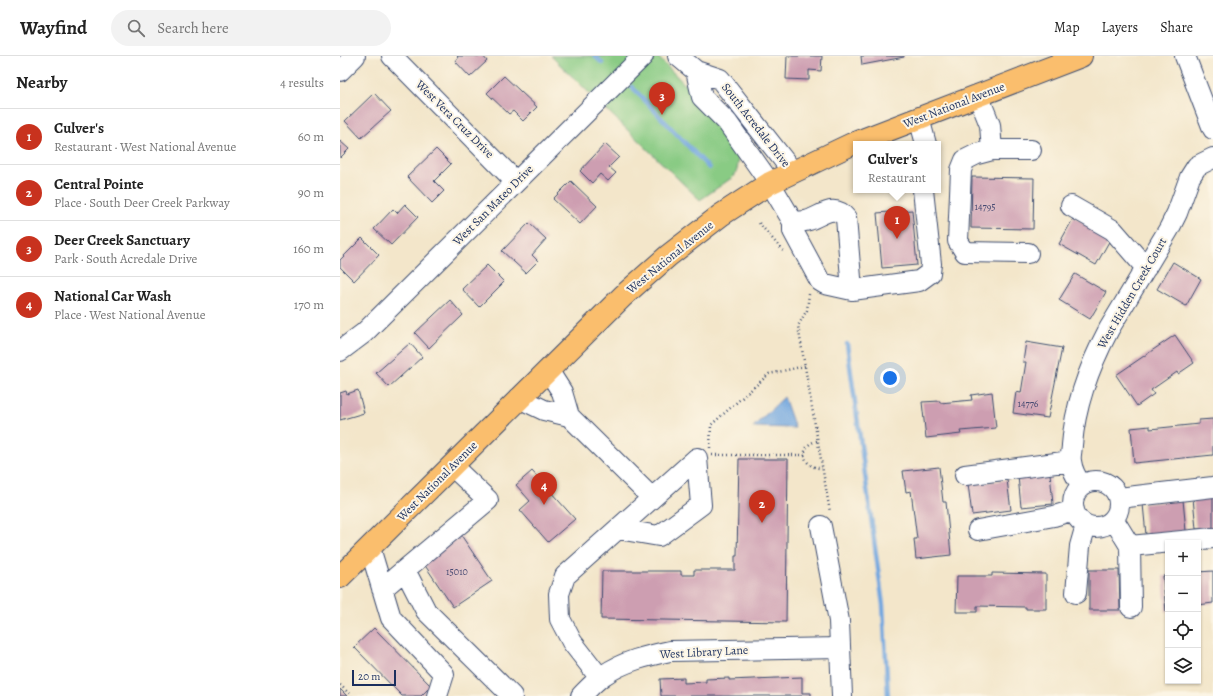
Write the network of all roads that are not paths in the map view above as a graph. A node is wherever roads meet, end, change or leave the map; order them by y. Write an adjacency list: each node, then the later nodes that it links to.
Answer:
1 (355, 56): 7 (street)
2 (392, 56): 19 (street, West Vera Cruz Drive)
3 (643, 56): 19 (street, West San Mateo Drive)
4 (678, 56): 8 (street, South Acredale Drive)
5 (1081, 56): 9 (main road, West National Avenue)
6 (1185, 56): 11 (street)
7 (340, 71)
8 (696, 71): 18 (street, South Acredale Drive); 20 (street, South Acredale Drive)
9 (978, 96): 10 (main road, West National Avenue); 15 (street)
10 (919, 118): 12 (main road, West National Avenue); 13 (street)
11 (1213, 129)
12 (860, 141)
13 (925, 141)
14 (853, 144): 18 (main road, West National Avenue)
15 (992, 150): 16 (street); 24 (street)
16 (1031, 150)
17 (1213, 158): 25 (street, West Hidden Creek Court)
18 (793, 172): 20 (main road, West National Avenue)
19 (516, 182): 27 (street, West San Mateo Drive)
20 (770, 183): 23 (street, South Acredale Drive); 28 (main road, West National Avenue)
21 (923, 193): 26 (street)
22 (1071, 206): 25 (street)
23 (793, 222): 26 (street, South Acredale Drive); 26 (street)
24 (1028, 253)
25 (1146, 268): 31 (street, West Hidden Creek Court)
26 (852, 290)
27 (340, 351)
28 (548, 370): 29 (main road, West National Avenue); 30 (street)
29 (519, 398): 30 (street); 32 (main road, West National Avenue)
30 (569, 416): 36 (street)
31 (1071, 461): 33 (street); 34 (street, West Hidden Creek Court)
32 (452, 466): 45 (main road, West National Avenue); 46 (street)
33 (965, 475)
34 (1082, 486): 37 (street); 38 (street)
35 (1213, 487): 37 (street)
36 (652, 498): 41 (street); 41 (street)
37 (1119, 498): 39 (street)
38 (1080, 518): 39 (street); 42 (street); 49 (street)
39 (1114, 520): 44 (street)
40 (821, 526): 51 (street)
41 (618, 529): 52 (street)
42 (978, 530)
43 (1213, 538): 44 (street)
44 (1130, 546): 50 (street)
45 (370, 548): 47 (main road, West National Avenue); 48 (street)
46 (405, 570): 48 (street); 54 (street)
47 (340, 577)
48 (382, 589): 53 (street)
49 (1076, 593)
50 (1131, 607)
51 (840, 648): 52 (street, West Library Lane); 56 (street)
52 (600, 678): 55 (street, West Library Lane)
53 (437, 696)
54 (512, 696)
55 (581, 696)
56 (842, 696)

